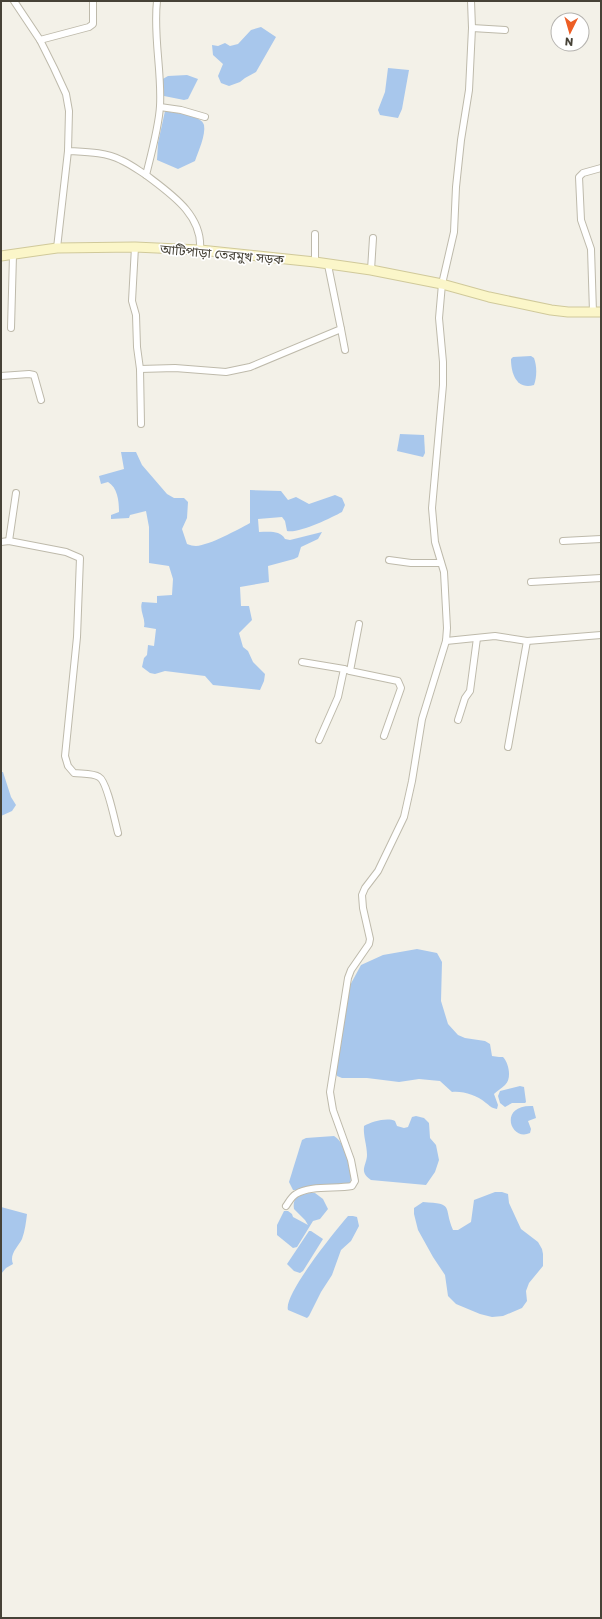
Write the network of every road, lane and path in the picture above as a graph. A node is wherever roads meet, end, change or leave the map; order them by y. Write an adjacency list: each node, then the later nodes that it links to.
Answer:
1 (14, 1): 7 (street)
2 (93, 1): 7 (street)
3 (157, 1): 8 (street)
4 (471, 1): 5 (street)
5 (472, 28): 6 (street); 23 (street)
6 (505, 30)
7 (40, 40): 10 (street)
8 (160, 107): 9 (street); 12 (street)
9 (205, 117)
10 (68, 151): 12 (street); 16 (street)
11 (601, 168): 24 (street)
12 (146, 175): 17 (street)
13 (315, 234): 20 (street)
14 (373, 238): 22 (street)
15 (135, 247): 16 (main road, আটিপাড়া তেরমুখ সড়ক); 17 (main road, আটিপাড়া তেরমুখ সড়ক); 28 (street)
16 (57, 248): 18 (main road, আটিপাড়া তেরমুখ সড়ক)
17 (200, 250): 20 (main road, আটিপাড়া তেরমুখ সড়ক)
18 (13, 255): 19 (main road, আটিপাড়া তেরমুখ সড়ক); 25 (street)
19 (1, 256)
20 (316, 262): 21 (main road, আটিপাড়া তেরমুখ সড়ক)
21 (328, 265): 22 (main road, আটিপাড়া তেরমুখ সড়ক); 26 (street)
22 (371, 270): 23 (main road, আটিপাড়া তেরমুখ সড়ক)
23 (442, 284): 24 (main road, আটিপাড়া তেরমুখ সড়ক); 38 (street)
24 (597, 312)
25 (11, 328)
26 (341, 329): 27 (street); 28 (street)
27 (345, 350)
28 (140, 369): 31 (street)
29 (1, 376): 30 (street)
30 (41, 400)
31 (141, 424)
32 (16, 493): 35 (street)
33 (601, 539): 34 (street)
34 (563, 540)
35 (10, 541): 36 (street); 52 (street)
36 (1, 542)
37 (389, 560): 38 (street)
38 (441, 563): 44 (street)
39 (601, 578): 40 (street)
40 (531, 582)
41 (359, 624): 47 (street)
42 (601, 635): 45 (street)
43 (477, 638): 44 (street); 45 (street); 48 (street)
44 (446, 641): 53 (street)
45 (527, 641): 51 (street)
46 (302, 662): 47 (street)
47 (347, 670): 49 (street); 50 (street)
48 (458, 720)
49 (384, 736)
50 (319, 740)
51 (508, 747)
52 (118, 833)
53 (286, 1206)

